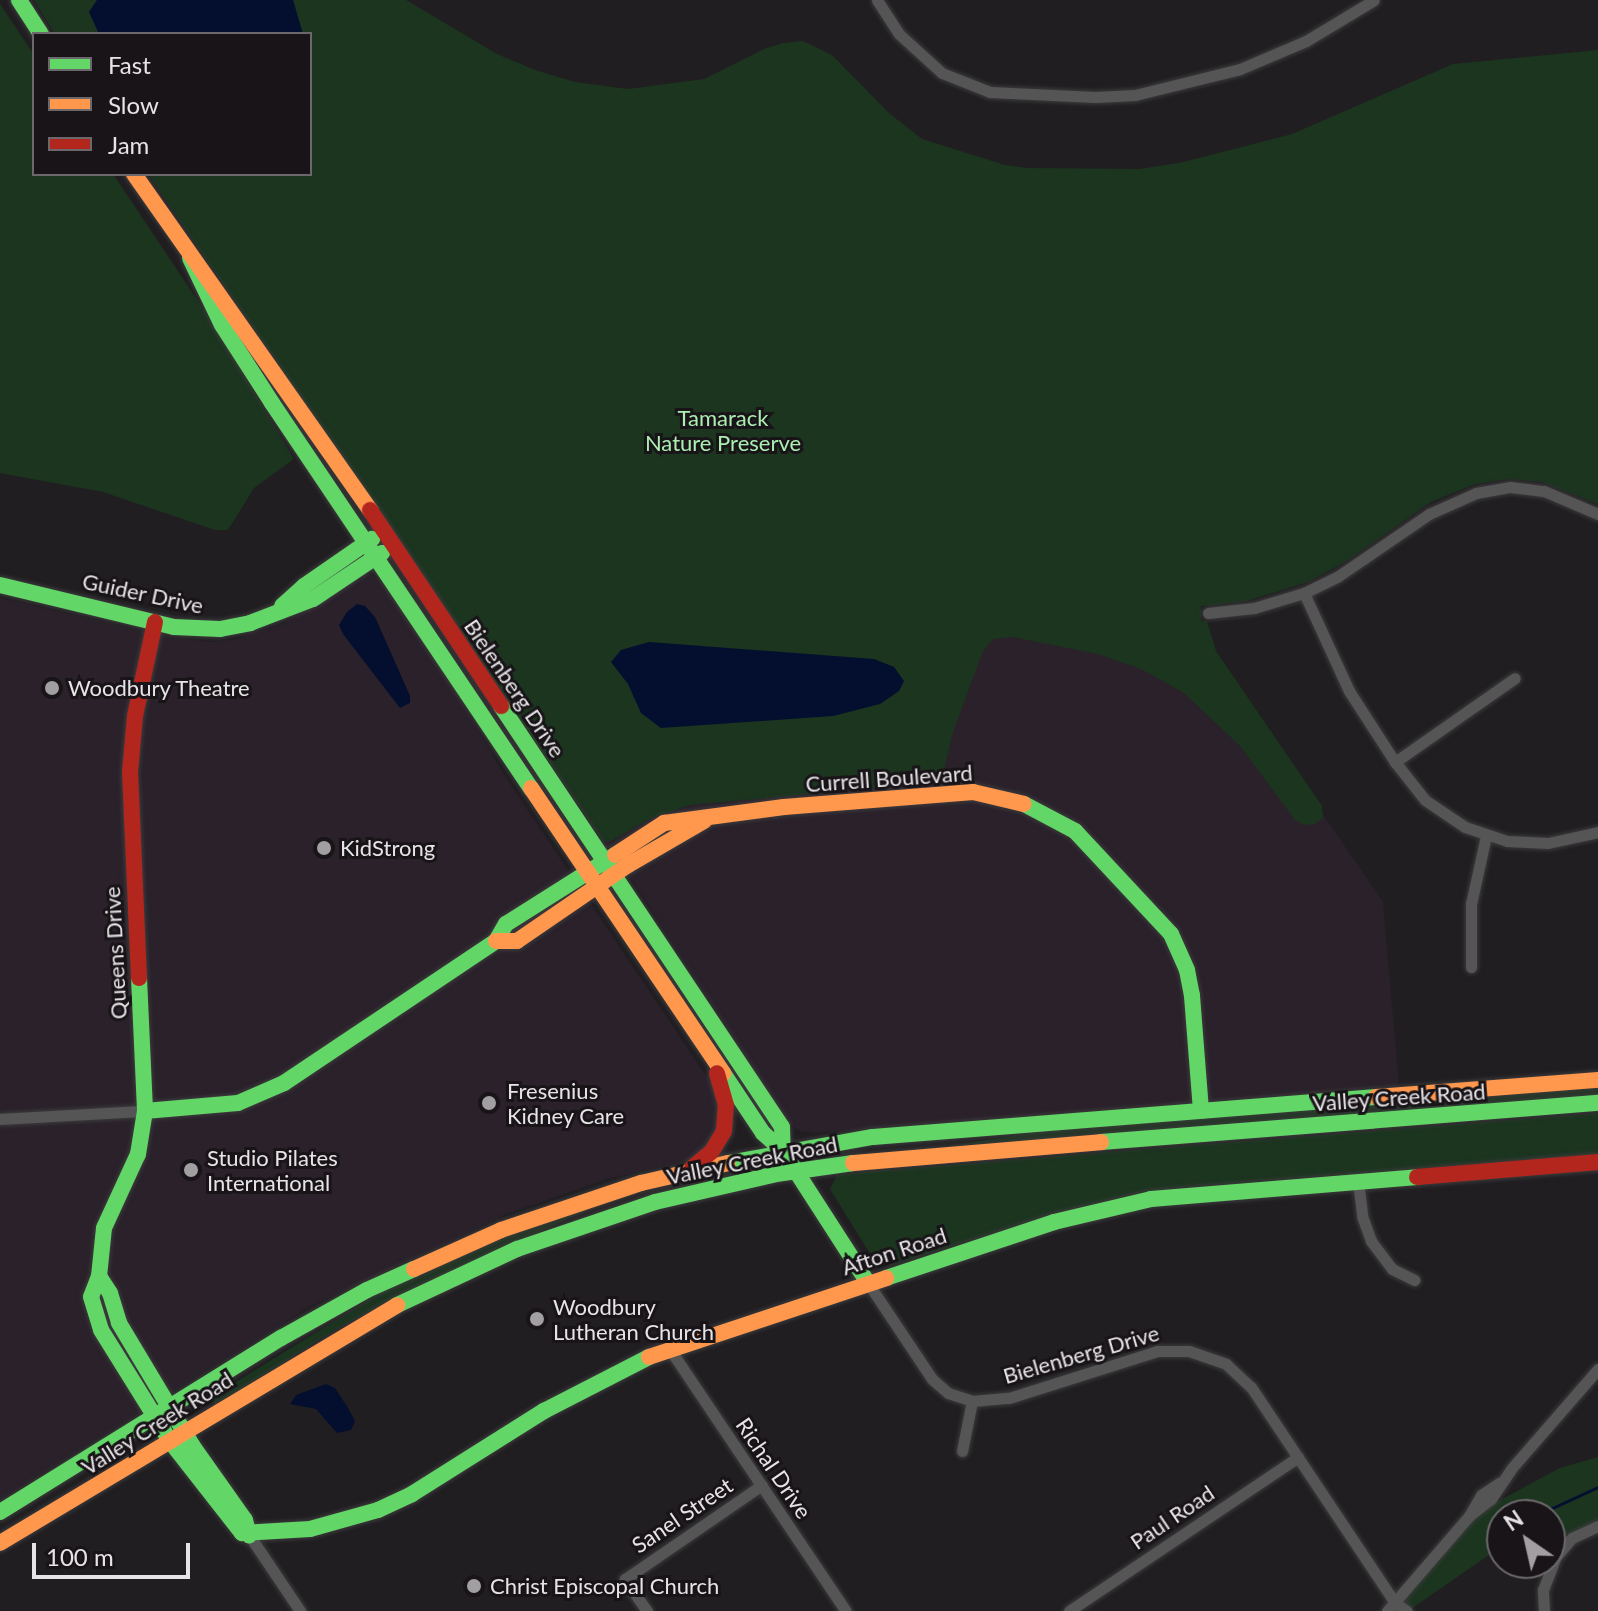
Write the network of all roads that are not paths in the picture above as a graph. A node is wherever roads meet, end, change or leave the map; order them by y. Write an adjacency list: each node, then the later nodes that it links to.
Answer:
1 (877, 0): 2 (street)
2 (1374, 0)
3 (18, 1): 4 (street)
4 (40, 32)
5 (135, 176): 6 (street, Bielenberg Drive)
6 (190, 258): 8 (street, Bielenberg Drive); 9 (street, Bielenberg Drive)
7 (1598, 514): 11 (street)
8 (388, 538): 9 (street, Guider Drive); 19 (street, Bielenberg Drive)
9 (370, 550): 13 (street, Guider Drive); 20 (street, Bielenberg Drive)
10 (0, 585): 13 (street, Guider Drive)
11 (1304, 593): 12 (street); 15 (street)
12 (1208, 613)
13 (155, 622): 28 (street, Queens Drive)
14 (1515, 678): 15 (street)
15 (1395, 762): 18 (street)
16 (712, 816): 19 (street, Currell Boulevard); 21 (street, Currell Boulevard); 29 (street, Currell Boulevard)
17 (1598, 832): 18 (street)
18 (1486, 836): 24 (street)
19 (603, 859): 20 (street, Currell Boulevard); 21 (street, Bielenberg Drive)
20 (585, 871): 22 (street, Bielenberg Drive); 23 (street, Currell Boulevard)
21 (614, 875): 22 (street, Currell Boulevard); 31 (street, Bielenberg Drive)
22 (596, 887): 23 (street, Currell Boulevard); 25 (street, Bielenberg Drive)
23 (496, 941): 28 (street, Currell Boulevard)
24 (1471, 967)
25 (713, 1060): 31 (street, Bielenberg Drive); 34 (street)
26 (1598, 1080): 29 (street, Valley Creek Road)
27 (1598, 1103): 33 (street, Valley Creek Road)
28 (145, 1111): 30 (street); 36 (street, Queens Drive)
29 (1201, 1111): 31 (street, Valley Creek Road)
30 (0, 1119)
31 (783, 1151): 33 (street, Bielenberg Drive); 34 (street, Valley Creek Road)
32 (1598, 1162): 35 (street, Afton Road)
33 (796, 1170): 38 (street, Bielenberg Drive); 44 (street, Valley Creek Road)
34 (688, 1171): 42 (street, Valley Creek Road)
35 (1358, 1181): 37 (street); 38 (street, Afton Road)
36 (99, 1276): 42 (street, Queens Drive); 43 (street, Queens Drive)
37 (1415, 1280)
38 (868, 1283): 39 (street, Afton Road); 41 (street, Bielenberg Drive)
39 (669, 1348): 47 (street, Richal Drive); 50 (street, Afton Road)
40 (1598, 1369): 52 (street)
41 (972, 1401): 45 (street); 46 (street, Bielenberg Drive)
42 (171, 1407): 43 (street, Valley Creek Road); 44 (street, Queens Drive)
43 (154, 1417): 44 (street, Queens Drive); 48 (street, Valley Creek Road)
44 (177, 1437): 50 (street, Queens Drive); 51 (street, Valley Creek Road)
45 (962, 1451)
46 (1298, 1457): 52 (street, Bielenberg Drive); 56 (street, Paul Road)
47 (762, 1485): 54 (street, Sanel Street); 55 (street, Richal Drive)
48 (0, 1512)
49 (1598, 1526): 58 (street)
50 (249, 1535): 53 (street, Queens Drive)
51 (0, 1543)
52 (1392, 1608): 57 (street)
53 (300, 1611)
54 (647, 1611)
55 (846, 1611)
56 (1069, 1611)
57 (1407, 1611)
58 (1544, 1611)

